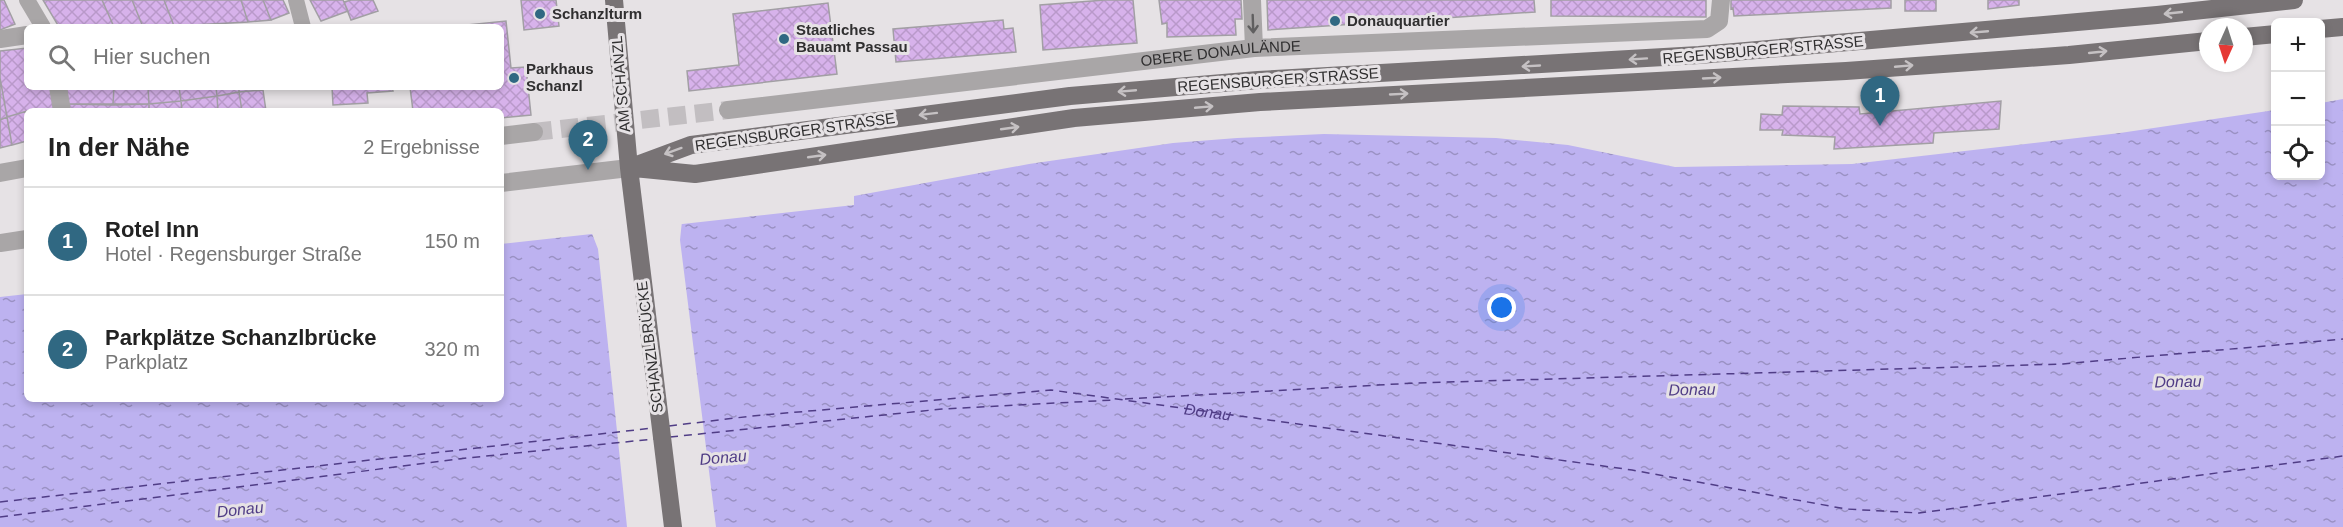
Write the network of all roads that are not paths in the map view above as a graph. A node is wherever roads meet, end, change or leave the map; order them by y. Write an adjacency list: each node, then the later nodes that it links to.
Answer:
1 (27, 0): 7 (street)
2 (296, 0): 8 (street)
3 (614, 0): 22 (main road, AM SCHANZL)
4 (1252, 0): 16 (street, one-way to 16)
5 (1721, 0): 16 (street, OBERE DONAULÄNDE)
6 (2294, 0): 22 (main road, REGENSBURGER STRASSE, one-way to 22)
7 (41, 24)
8 (302, 24)
9 (2343, 27): 10 (main road)
10 (2325, 29)
11 (2271, 34): 13 (main road)
12 (24, 35): 14 (street)
13 (2253, 36)
14 (0, 39)
15 (2199, 42): 22 (main road, REGENSBURGER STRASSE, one-way to 15)
16 (1254, 48): 19 (street, OBERE DONAULÄNDE)
17 (58, 90): 18 (street)
18 (62, 108)
19 (728, 110)
20 (534, 132): 21 (street)
21 (504, 136)
22 (629, 168): 25 (street); 28 (main road, SCHANZLBRÜCKE)
23 (24, 169): 24 (street)
24 (0, 173)
25 (504, 183)
26 (24, 239): 27 (street)
27 (0, 243)
28 (673, 527)

